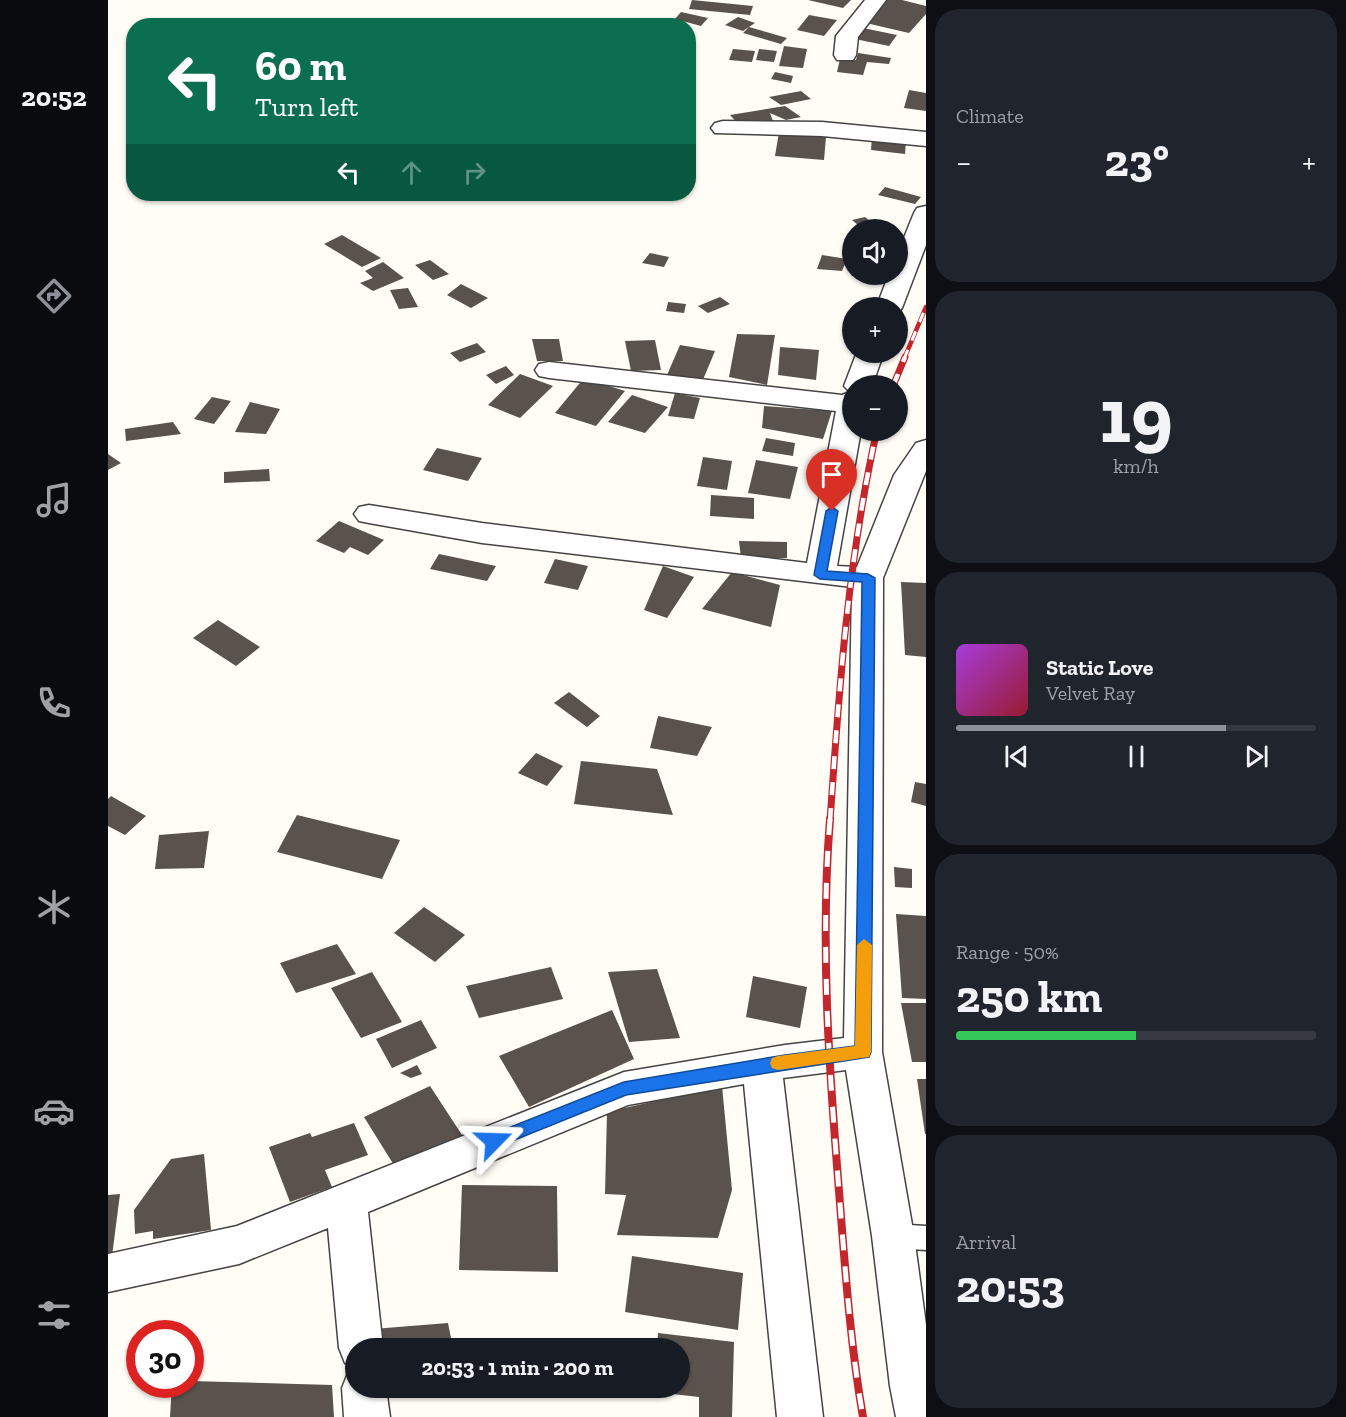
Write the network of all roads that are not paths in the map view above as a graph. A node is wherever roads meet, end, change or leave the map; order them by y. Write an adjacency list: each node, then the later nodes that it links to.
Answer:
1 (876, 0): 2 (street)
2 (845, 55)
3 (723, 128): 4 (street)
4 (926, 139)
5 (926, 213): 6 (street)
6 (893, 297)
7 (549, 370): 8 (street)
8 (842, 396)
9 (845, 441): 12 (street)
10 (926, 449): 13 (street)
11 (369, 514): 12 (street)
12 (820, 575): 13 (street)
13 (868, 578): 14 (street)
14 (863, 1052): 15 (street); 17 (street)
15 (762, 1066): 16 (street); 22 (street)
16 (346, 1203): 18 (street); 19 (street)
17 (909, 1237): 23 (street)
18 (108, 1273)
19 (360, 1338)
20 (365, 1398): 21 (street)
21 (367, 1417)
22 (800, 1417)
23 (919, 1417)

